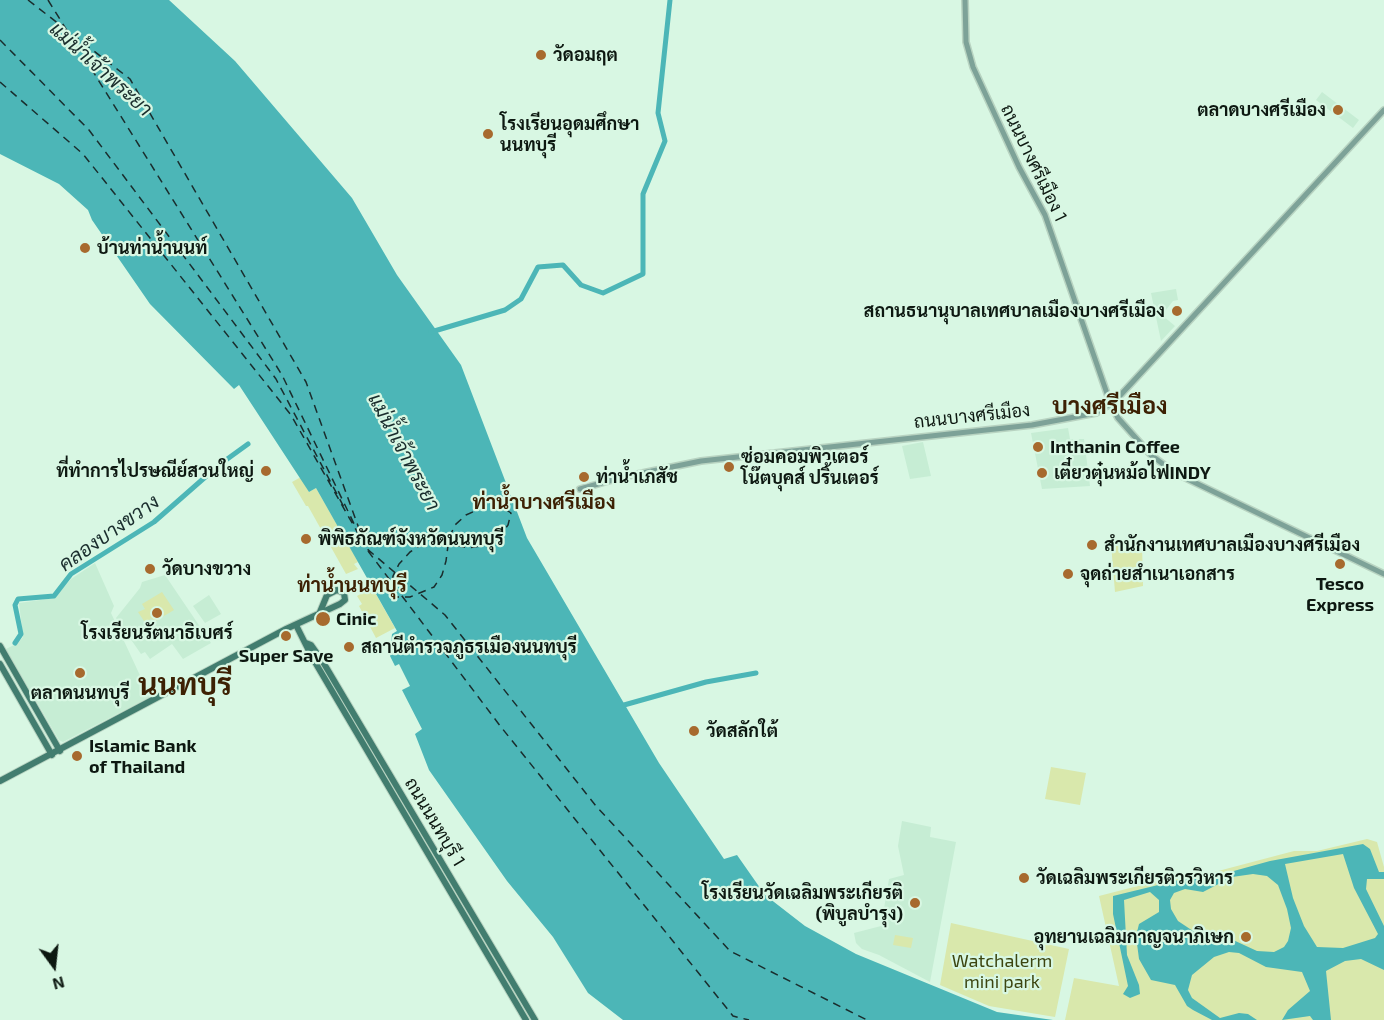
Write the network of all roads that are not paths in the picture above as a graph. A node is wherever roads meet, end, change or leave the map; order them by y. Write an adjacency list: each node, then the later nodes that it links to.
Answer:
1 (965, 0): 3 (street, ถนนบางศรีเมือง 1)
2 (1384, 110): 3 (street, ถนนบางศรีเมือง)
3 (1111, 405): 4 (street, ถนนบางศรีเมือง); 5 (street, ถนนบางศรีเมือง 1)
4 (580, 489)
5 (1384, 574)
6 (320, 612): 7 (main road)
7 (296, 625): 8 (main road, ถนนนนทบุรี 1); 11 (main road)
8 (305, 642): 14 (main road, ถนนนนทบุรี 1); 15 (main road, ถนนนนทบุรี 1)
9 (0, 646): 11 (main road)
10 (0, 664): 12 (main road)
11 (60, 751): 12 (main road)
12 (52, 755): 13 (main road)
13 (0, 781)
14 (526, 1020)
15 (535, 1020)

